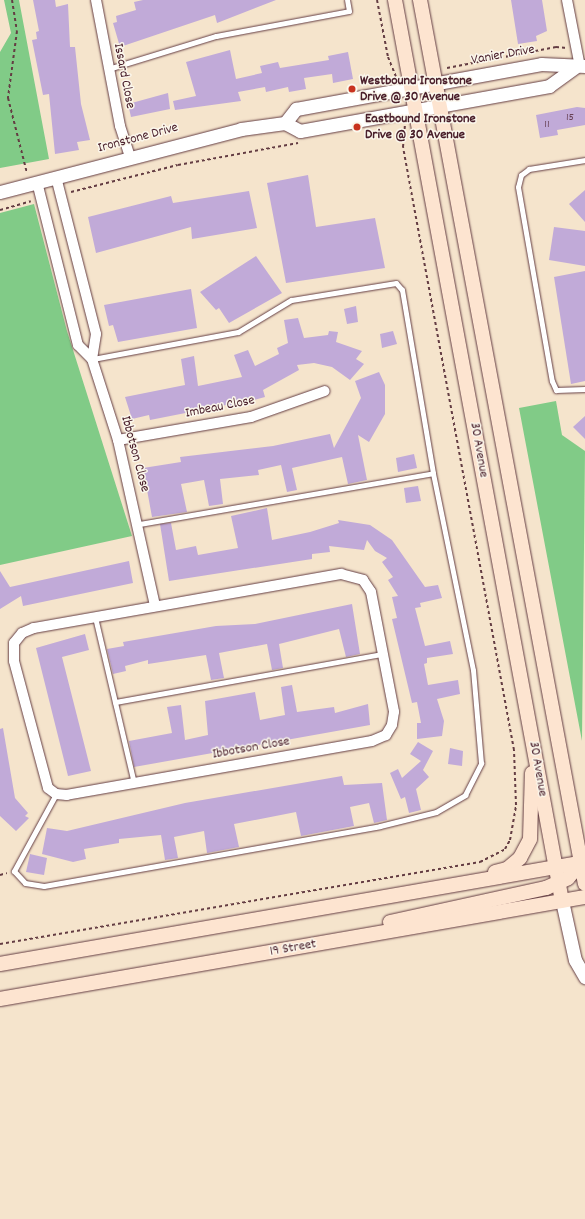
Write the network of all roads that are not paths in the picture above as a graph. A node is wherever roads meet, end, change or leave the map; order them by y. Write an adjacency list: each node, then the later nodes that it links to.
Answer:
1 (96, 0): 7 (street, Issard Close)
2 (347, 0): 7 (lane)
3 (395, 0): 9 (main road, 30 Avenue)
4 (420, 0): 8 (main road, 30 Avenue)
5 (567, 0): 6 (street)
6 (580, 66): 8 (street, Vanier Drive); 10 (street)
7 (108, 69): 13 (street, Issard Close)
8 (436, 83): 9 (street, Vanier Drive); 10 (main road, 30 Avenue)
9 (412, 87): 11 (main road, 30 Avenue); 12 (street)
10 (440, 106): 11 (street); 31 (main road, 30 Avenue)
11 (416, 110): 12 (street); 28 (main road, 30 Avenue)
12 (285, 123): 13 (street, Ironstone Drive)
13 (130, 156): 15 (street, Ironstone Drive)
14 (585, 160): 19 (lane)
15 (56, 177): 16 (street, Ironstone Drive); 18 (street, Ibbotson Close)
16 (32, 178): 17 (street, Ironstone Drive); 18 (street, Ibbotson Close)
17 (0, 192)
18 (92, 359): 21 (street, Ibbotson Close); 22 (lane)
19 (585, 389)
20 (325, 391): 21 (street, Imbeau Close)
21 (118, 440): 23 (street, Ibbotson Close)
22 (433, 473): 23 (lane); 30 (lane)
23 (139, 524): 24 (street, Ibbotson Close)
24 (155, 606): 25 (street, Ibbotson Close); 26 (street, Ibbotson Close)
25 (95, 617): 27 (lane); 30 (street, Ibbotson Close)
26 (383, 654): 27 (lane); 29 (street, Ibbotson Close)
27 (115, 702): 29 (lane)
28 (531, 730): 34 (main road, 30 Avenue); 37 (main road)
29 (134, 783): 30 (street, Ibbotson Close)
30 (56, 794)
31 (570, 802): 32 (main road); 33 (main road, 30 Avenue)
32 (585, 822)
33 (583, 863): 34 (main road); 35 (main road); 36 (main road, 30 Avenue)
34 (556, 866): 35 (main road, 30 Avenue); 37 (main road)
35 (559, 882): 39 (main road, 30 Avenue); 41 (main road)
36 (585, 885): 39 (main road)
37 (436, 889): 40 (main road)
38 (585, 897): 39 (main road, 19 Street)
39 (562, 901): 41 (main road, 19 Street); 42 (street)
40 (0, 964)
41 (182, 967): 43 (main road, 19 Street)
42 (585, 976)
43 (0, 999)

